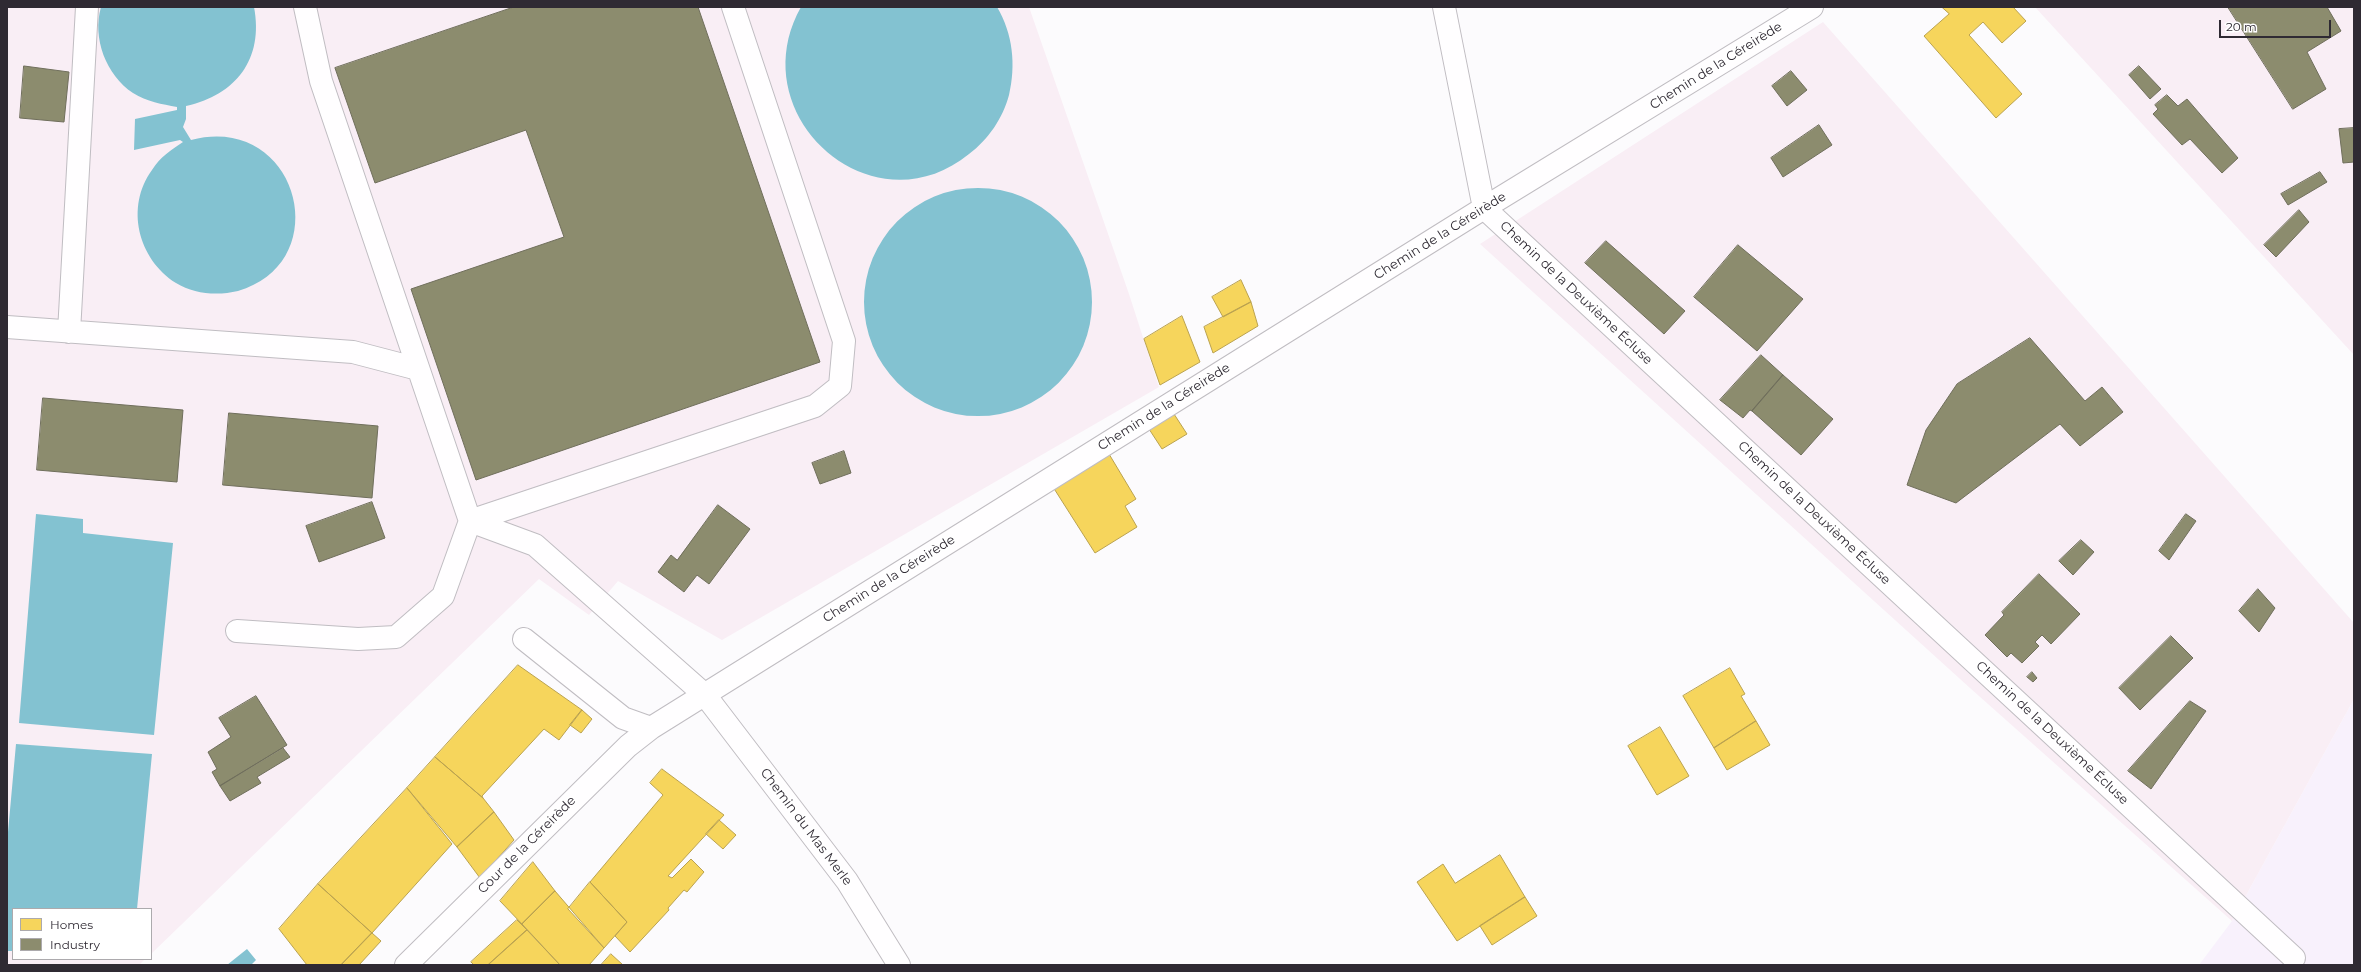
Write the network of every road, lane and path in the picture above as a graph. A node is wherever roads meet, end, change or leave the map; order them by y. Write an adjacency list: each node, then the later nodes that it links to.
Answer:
1 (87, 7): 8 (street)
2 (305, 7): 9 (street)
3 (733, 7): 10 (street)
4 (1444, 7): 6 (street)
5 (1812, 7): 6 (street, Chemin de la Céreirède)
6 (1484, 208): 13 (street, Chemin de la Céreirède); 15 (street, Chemin de la Deuxième Écluse)
7 (7, 327): 8 (street)
8 (69, 332): 9 (street)
9 (418, 369): 10 (street)
10 (470, 521): 11 (street); 13 (street, Chemin du Mas Merle)
11 (237, 630)
12 (524, 638): 14 (street)
13 (705, 694): 14 (street, Chemin de la Céreirède); 17 (street, Chemin du Mas Merle)
14 (651, 728): 16 (street, Cour de la Céreirède)
15 (2294, 958)
16 (406, 965)
17 (899, 965)

